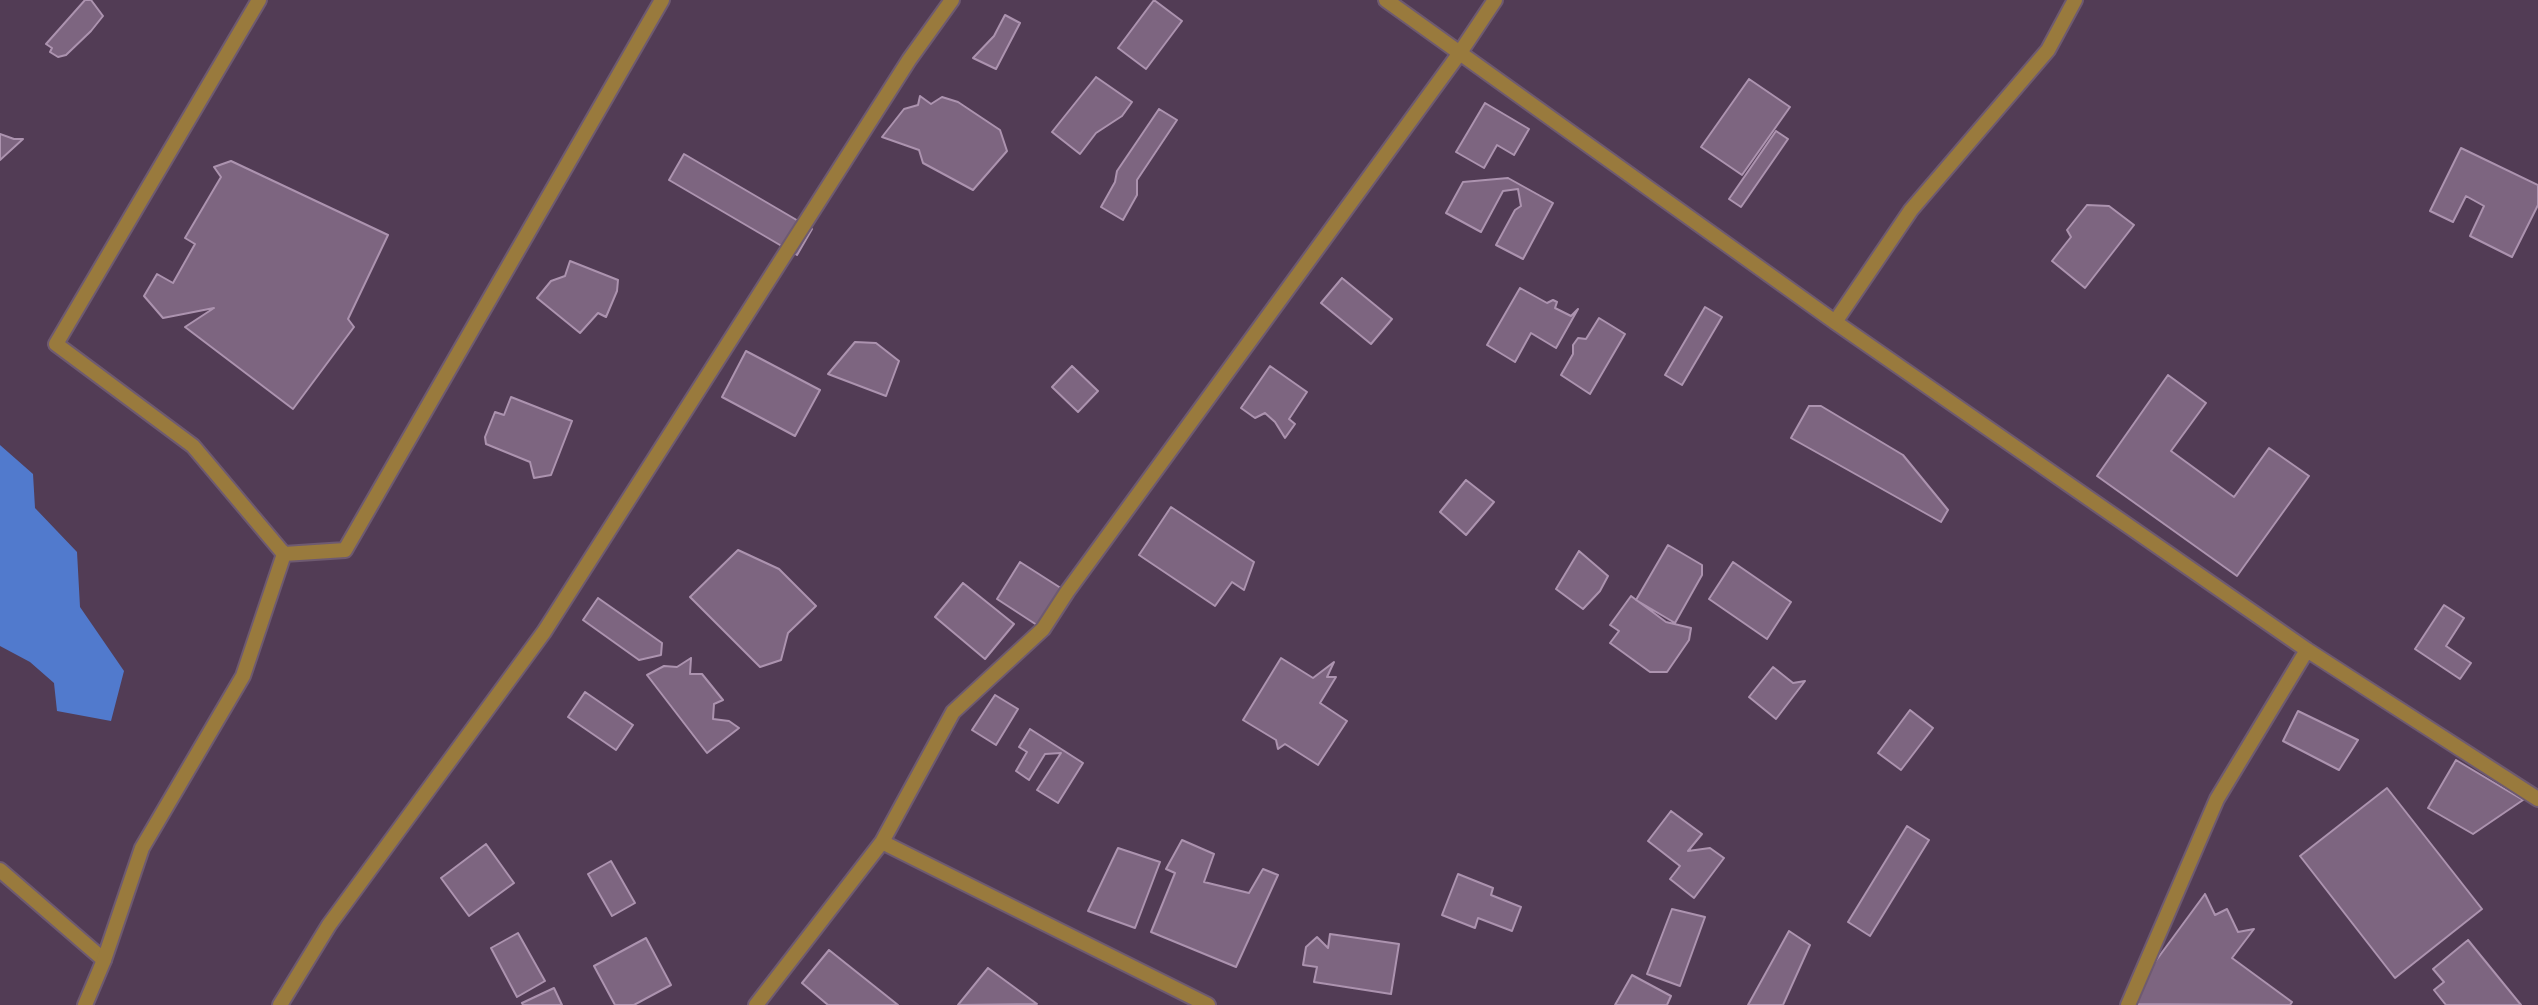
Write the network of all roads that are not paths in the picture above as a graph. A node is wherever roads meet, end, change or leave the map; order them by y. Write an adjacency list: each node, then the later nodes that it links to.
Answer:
1 (258, 0): 9 (street)
2 (662, 0): 9 (street)
3 (952, 0): 16 (street)
4 (1386, 0): 7 (street)
5 (1495, 0): 7 (street)
6 (2075, 0): 8 (street)
7 (1459, 54): 8 (street); 12 (street)
8 (1835, 322): 10 (street)
9 (285, 554): 14 (street)
10 (2306, 650): 11 (street); 19 (street)
11 (2538, 799)
12 (882, 842): 17 (street); 18 (street)
13 (0, 870): 14 (street)
14 (104, 960): 15 (street)
15 (85, 1005)
16 (280, 1005)
17 (756, 1005)
18 (1208, 1005)
19 (2128, 1005)

